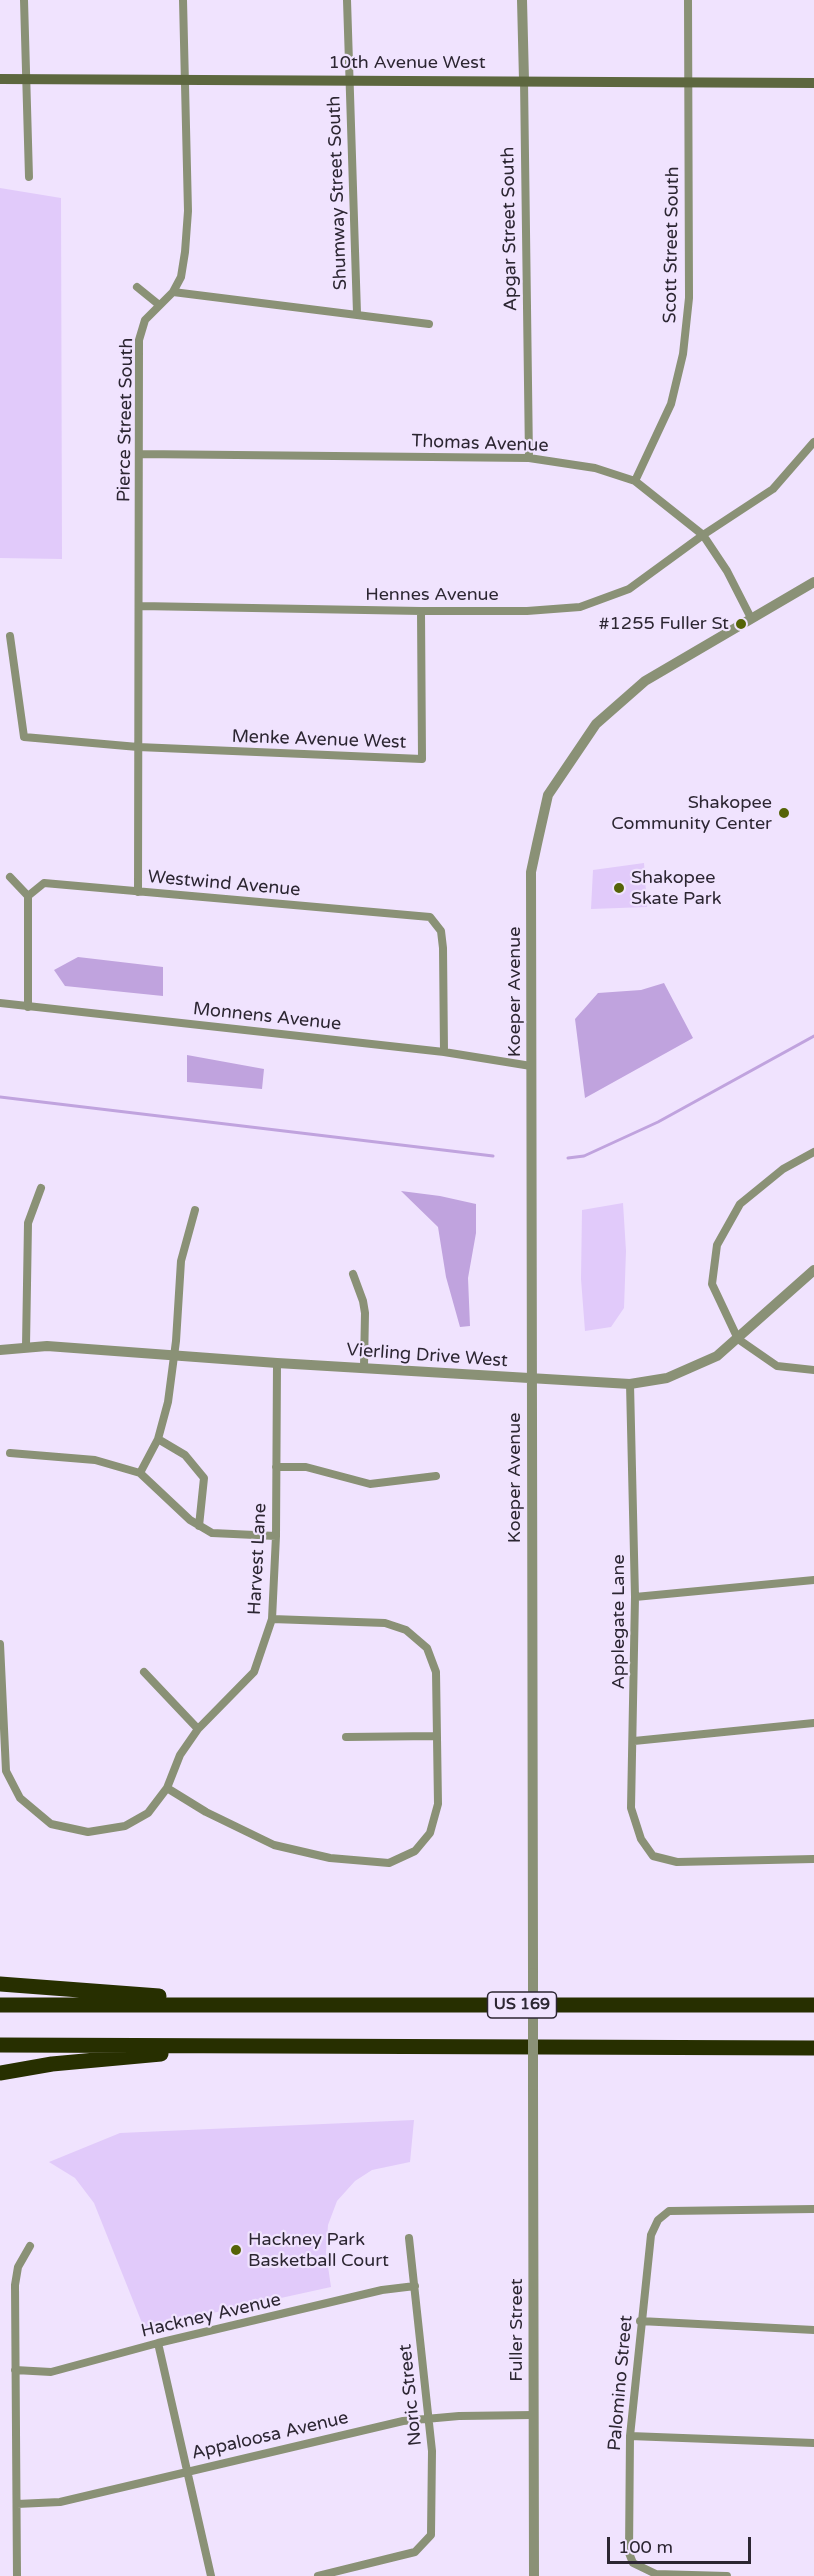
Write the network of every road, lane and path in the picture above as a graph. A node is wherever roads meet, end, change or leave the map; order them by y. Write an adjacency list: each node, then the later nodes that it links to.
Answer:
1 (24, 0): 7 (street)
2 (183, 0): 9 (street)
3 (347, 0): 8 (street, Shumway Street South)
4 (522, 0): 10 (street, Apgar Street South)
5 (688, 0): 11 (street, Scott Street South)
6 (0, 79): 7 (main road, 10th Avenue West)
7 (27, 79): 9 (main road, 10th Avenue West); 13 (street)
8 (349, 79): 9 (main road, 10th Avenue West); 10 (main road, 10th Avenue West); 17 (street, Shumway Street South)
9 (186, 80): 15 (street)
10 (524, 80): 11 (main road, 10th Avenue West); 21 (street, Apgar Street South)
11 (689, 82): 12 (main road, 10th Avenue West); 22 (street, Scott Street South)
12 (814, 83)
13 (29, 177)
14 (137, 286): 16 (street)
15 (173, 292): 16 (street, Pierce Street South); 17 (street)
16 (158, 304): 20 (street, Pierce Street South)
17 (357, 313): 18 (street)
18 (429, 324)
19 (814, 442): 23 (street, Hennes Avenue)
20 (139, 454): 21 (street, Thomas Avenue); 25 (street, Pierce Street South)
21 (529, 458): 22 (street, Thomas Avenue)
22 (634, 482): 23 (street, Thomas Avenue)
23 (703, 535): 26 (street, Hennes Avenue); 27 (street, Thomas Avenue)
24 (814, 582): 27 (street, Koeper Avenue)
25 (140, 606): 26 (street, Hennes Avenue); 29 (street, Pierce Street South)
26 (421, 611): 29 (street, Menke Avenue West)
27 (751, 618): 36 (street, Koeper Avenue)
28 (10, 636): 29 (street)
29 (138, 747): 31 (street, Pierce Street South)
30 (10, 877): 32 (street)
31 (138, 892): 32 (street, Westwind Avenue); 35 (street, Westwind Avenue)
32 (28, 896): 34 (street)
33 (0, 1003): 34 (street, Monnens Avenue)
34 (28, 1007): 35 (street, Monnens Avenue)
35 (444, 1052): 36 (street, Monnens Avenue)
36 (531, 1066): 49 (street, Koeper Avenue)
37 (814, 1152): 42 (street)
38 (41, 1188): 43 (street)
39 (195, 1210): 45 (street)
40 (814, 1270): 42 (street, Vierling Drive West)
41 (353, 1274): 47 (street)
42 (738, 1339): 48 (street); 50 (street, Vierling Drive West)
43 (26, 1346): 44 (street, Vierling Drive West); 45 (street, Vierling Drive West)
44 (0, 1350)
45 (175, 1355): 46 (street, Vierling Drive West); 51 (street)
46 (277, 1363): 47 (street, Vierling Drive West); 53 (street, Harvest Lane)
47 (364, 1368): 49 (street, Vierling Drive West)
48 (814, 1370)
49 (531, 1379): 50 (street, Vierling Drive West); 78 (street, Koeper Avenue, bridge)
50 (630, 1384): 59 (street, Applegate Lane)
51 (158, 1440): 54 (street); 56 (street)
52 (10, 1453): 54 (street)
53 (276, 1467): 55 (street); 57 (street, Harvest Lane)
54 (140, 1473): 56 (street)
55 (436, 1476)
56 (199, 1526): 57 (street)
57 (276, 1536): 60 (street, Harvest Lane)
58 (814, 1580): 59 (street)
59 (635, 1597): 67 (street, Applegate Lane)
60 (272, 1619): 64 (street, Harvest Lane); 65 (street)
61 (0, 1644): 68 (street, Harvest Lane)
62 (144, 1672): 64 (street)
63 (814, 1723): 67 (street)
64 (198, 1729): 68 (street, Harvest Lane)
65 (436, 1736): 66 (street); 68 (street)
66 (346, 1737)
67 (634, 1742): 69 (street, Applegate Lane)
68 (166, 1788)
69 (814, 1859)
70 (0, 1984): 73 (highway)
71 (0, 2005): 73 (highway, US 169)
72 (814, 2005): 73 (highway, US 169)
73 (231, 2006)
74 (0, 2045): 75 (highway)
75 (241, 2046): 76 (highway); 77 (highway)
76 (814, 2048)
77 (0, 2073)
78 (533, 2085): 87 (street, Fuller Street)
79 (814, 2209): 83 (street, Palomino Street)
80 (409, 2238): 82 (street, Noric Street)
81 (30, 2246): 86 (street)
82 (415, 2286): 85 (street, Hackney Avenue); 88 (street, Noric Street)
83 (640, 2321): 84 (street); 89 (street, Palomino Street)
84 (814, 2330)
85 (158, 2343): 86 (street, Hackney Avenue); 91 (street)
86 (15, 2370): 92 (street)
87 (533, 2415): 88 (street, Appaloosa Avenue); 96 (street, Fuller Street)
88 (428, 2418): 91 (street, Appaloosa Avenue); 95 (street, Noric Street)
89 (630, 2436): 90 (street); 97 (street, Palomino Street)
90 (814, 2443)
91 (188, 2471): 92 (street, Appaloosa Avenue); 94 (street)
92 (17, 2504): 93 (street)
93 (17, 2576)
94 (212, 2576)
95 (318, 2576)
96 (534, 2576)
97 (727, 2576)

